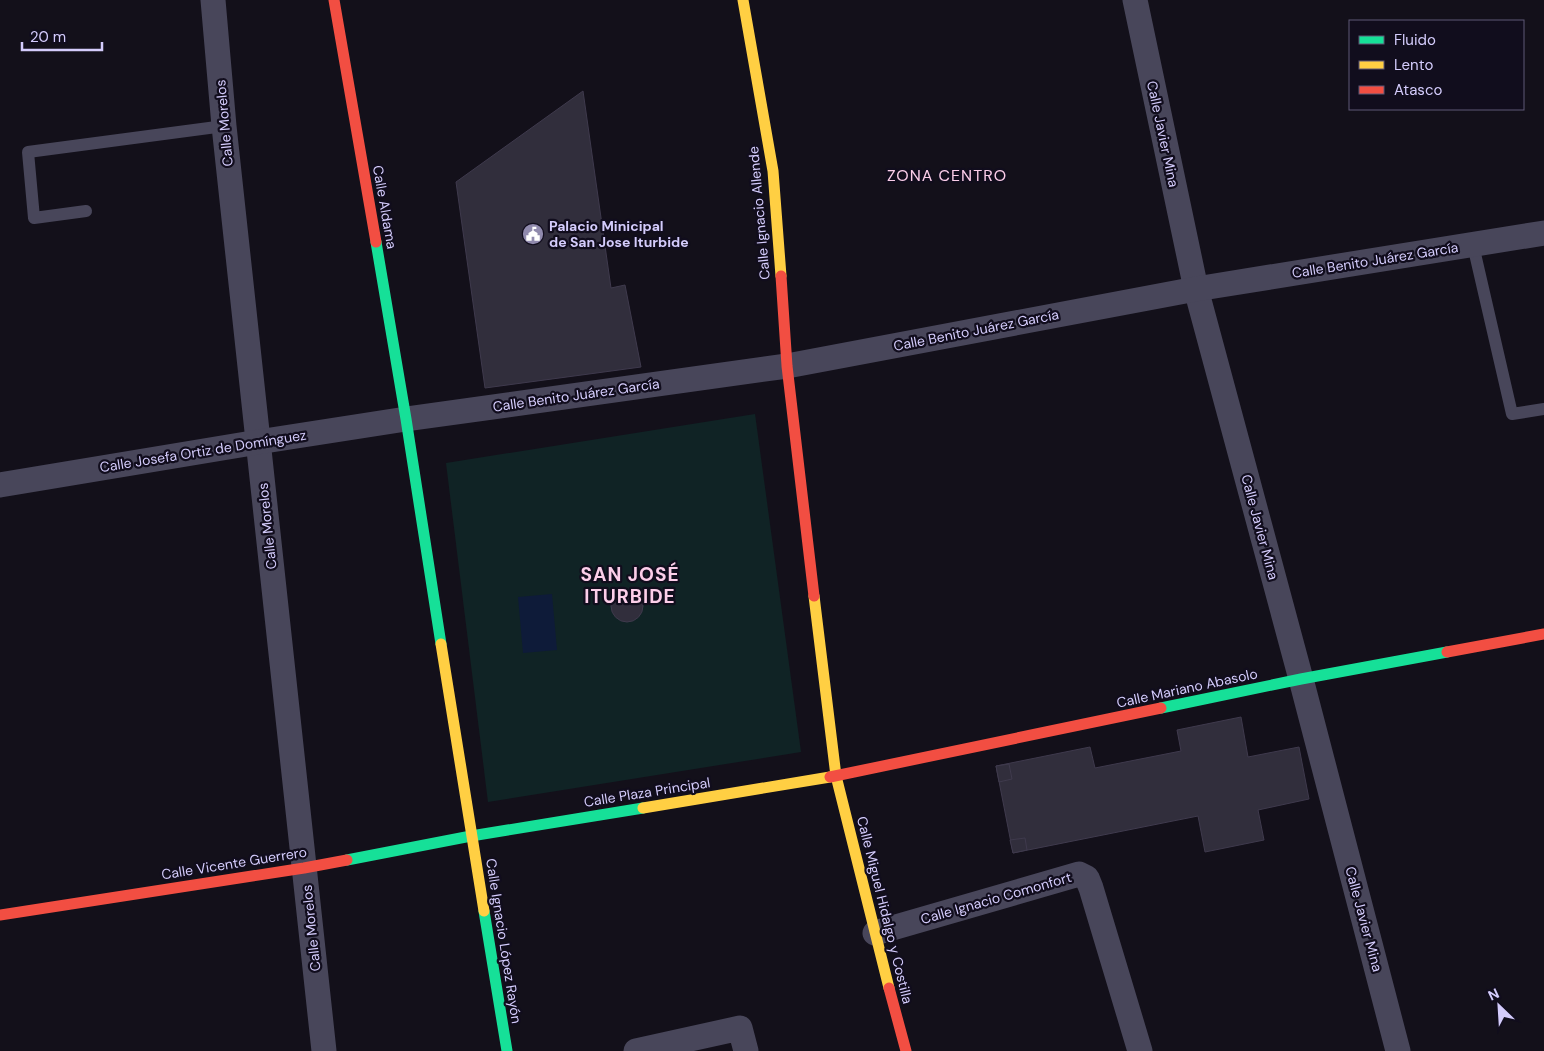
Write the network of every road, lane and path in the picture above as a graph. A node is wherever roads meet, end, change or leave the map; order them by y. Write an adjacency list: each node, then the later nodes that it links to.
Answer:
1 (214, 0): 5 (street, Calle Morelos)
2 (334, 0): 12 (street, Calle Aldama)
3 (743, 0): 10 (street, Calle Ignacio Allende)
4 (1135, 0): 9 (street, Calle Javier Mina)
5 (224, 126): 6 (lane); 13 (street, Calle Morelos)
6 (86, 211)
7 (1544, 233): 8 (street, Calle Benito Juárez García)
8 (1473, 245): 9 (street, Calle Benito Juárez García); 11 (lane)
9 (1196, 289): 10 (street, Calle Benito Juárez García); 16 (street, Calle Javier Mina)
10 (787, 366): 12 (street, Calle Benito Juárez García); 17 (street)
11 (1544, 409)
12 (406, 419): 13 (street, Calle Josefa Ortiz de Domínguez); 18 (street)
13 (258, 442): 14 (street, Calle Josefa Ortiz de Domínguez); 19 (street, Calle Morelos)
14 (0, 485)
15 (1544, 634): 16 (street, Calle Mariano Abasolo)
16 (1302, 679): 17 (street, Calle Mariano Abasolo); 28 (street, Calle Javier Mina)
17 (836, 776): 18 (street, Calle Plaza Principal); 21 (street, Calle Miguel Hidalgo y Costilla)
18 (471, 836): 19 (street, Calle Vicente Guerrero); 23 (street, Calle Ignacio López Rayón)
19 (304, 868): 20 (street, Calle Vicente Guerrero); 22 (street, Calle Morelos)
20 (0, 915)
21 (875, 933): 26 (street, Calle Miguel Hidalgo y Costilla); 27 (street, Calle Ignacio Comonfort)
22 (324, 1051)
23 (507, 1051)
24 (636, 1051): 25 (street)
25 (746, 1051)
26 (906, 1051)
27 (1140, 1051)
28 (1398, 1051)

